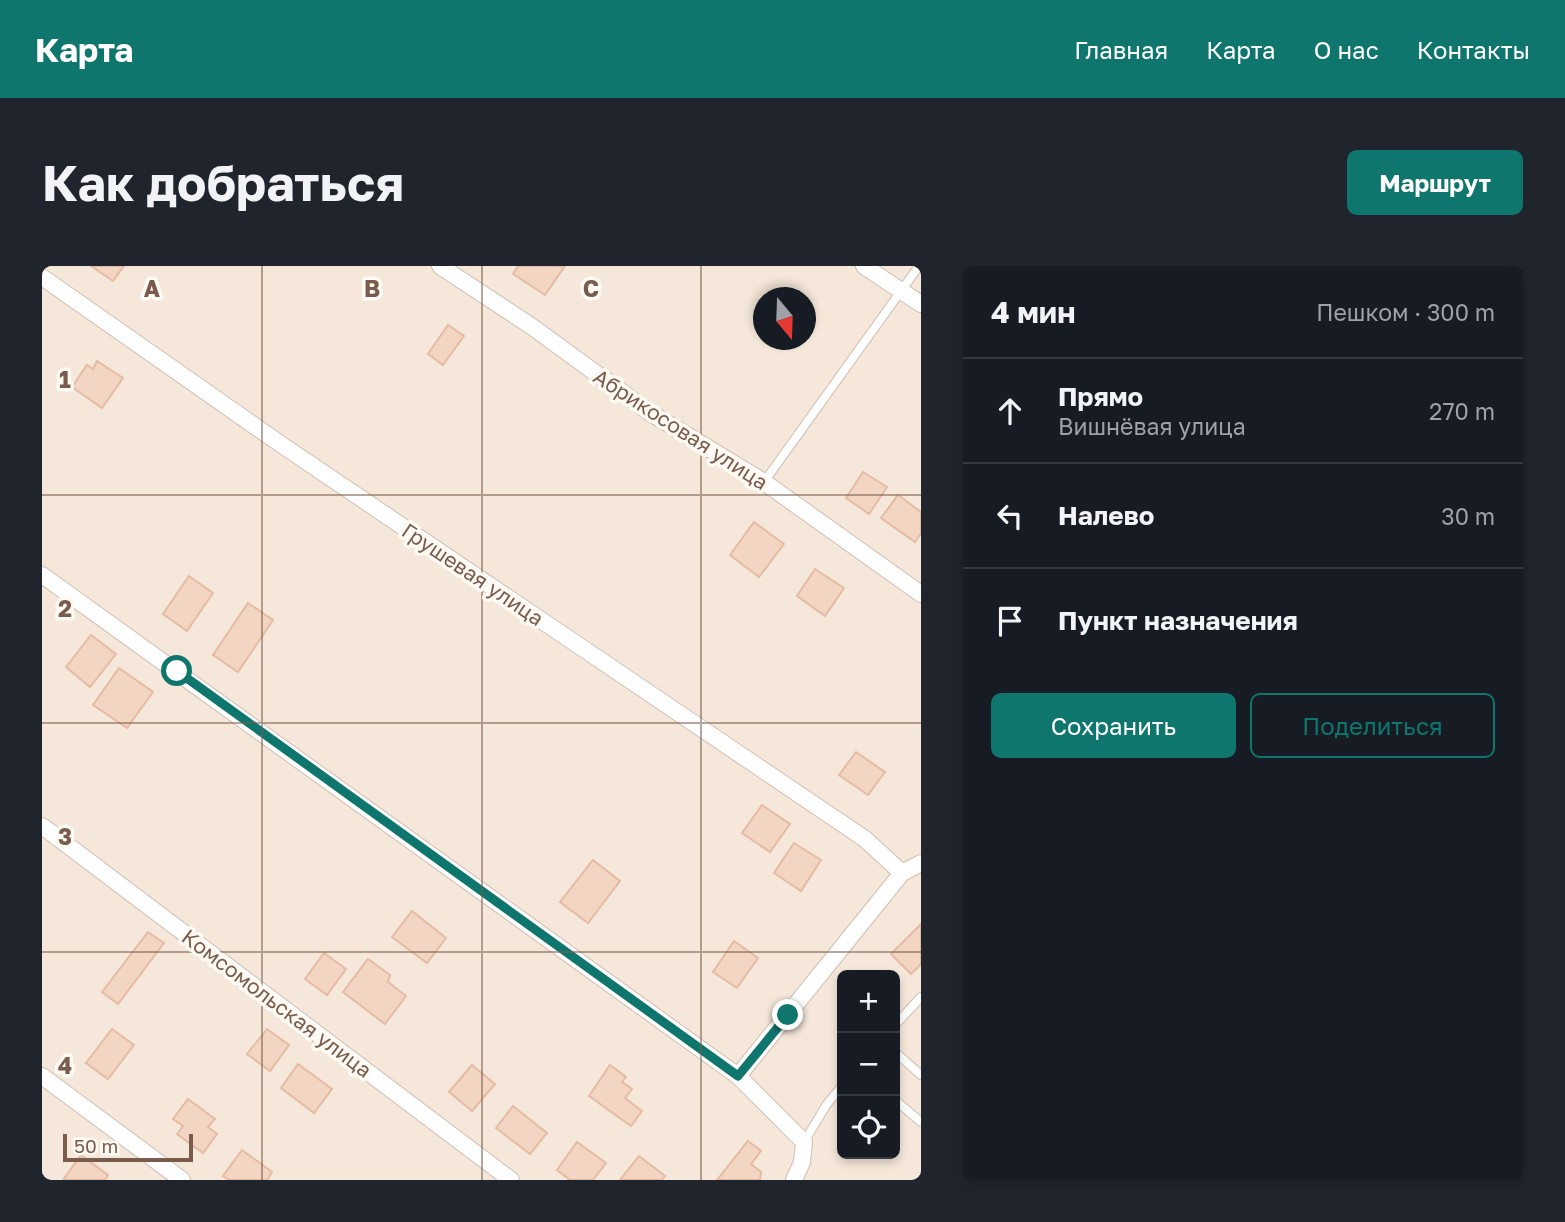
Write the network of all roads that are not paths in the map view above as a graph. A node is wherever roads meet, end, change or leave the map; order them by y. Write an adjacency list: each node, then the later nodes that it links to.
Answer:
1 (440, 266): 7 (street, Абрикосовая улица)
2 (864, 266): 5 (street)
3 (919, 266): 5 (lane)
4 (42, 277): 12 (street, Грушевая улица)
5 (902, 292): 6 (street); 7 (lane)
6 (921, 304)
7 (764, 482): 9 (street, Абрикосовая улица)
8 (42, 575): 18 (street)
9 (921, 594)
10 (42, 826): 24 (street, Комсомольская улица)
11 (921, 863): 12 (street)
12 (902, 873): 18 (street)
13 (921, 997): 14 (lane)
14 (900, 1020)
15 (900, 1056): 16 (lane)
16 (921, 1075)
17 (42, 1076): 23 (street)
18 (738, 1076): 22 (street)
19 (837, 1092): 22 (lane)
20 (900, 1104): 21 (lane)
21 (921, 1122)
22 (804, 1142): 25 (street)
23 (182, 1180)
24 (511, 1180)
25 (794, 1180)

